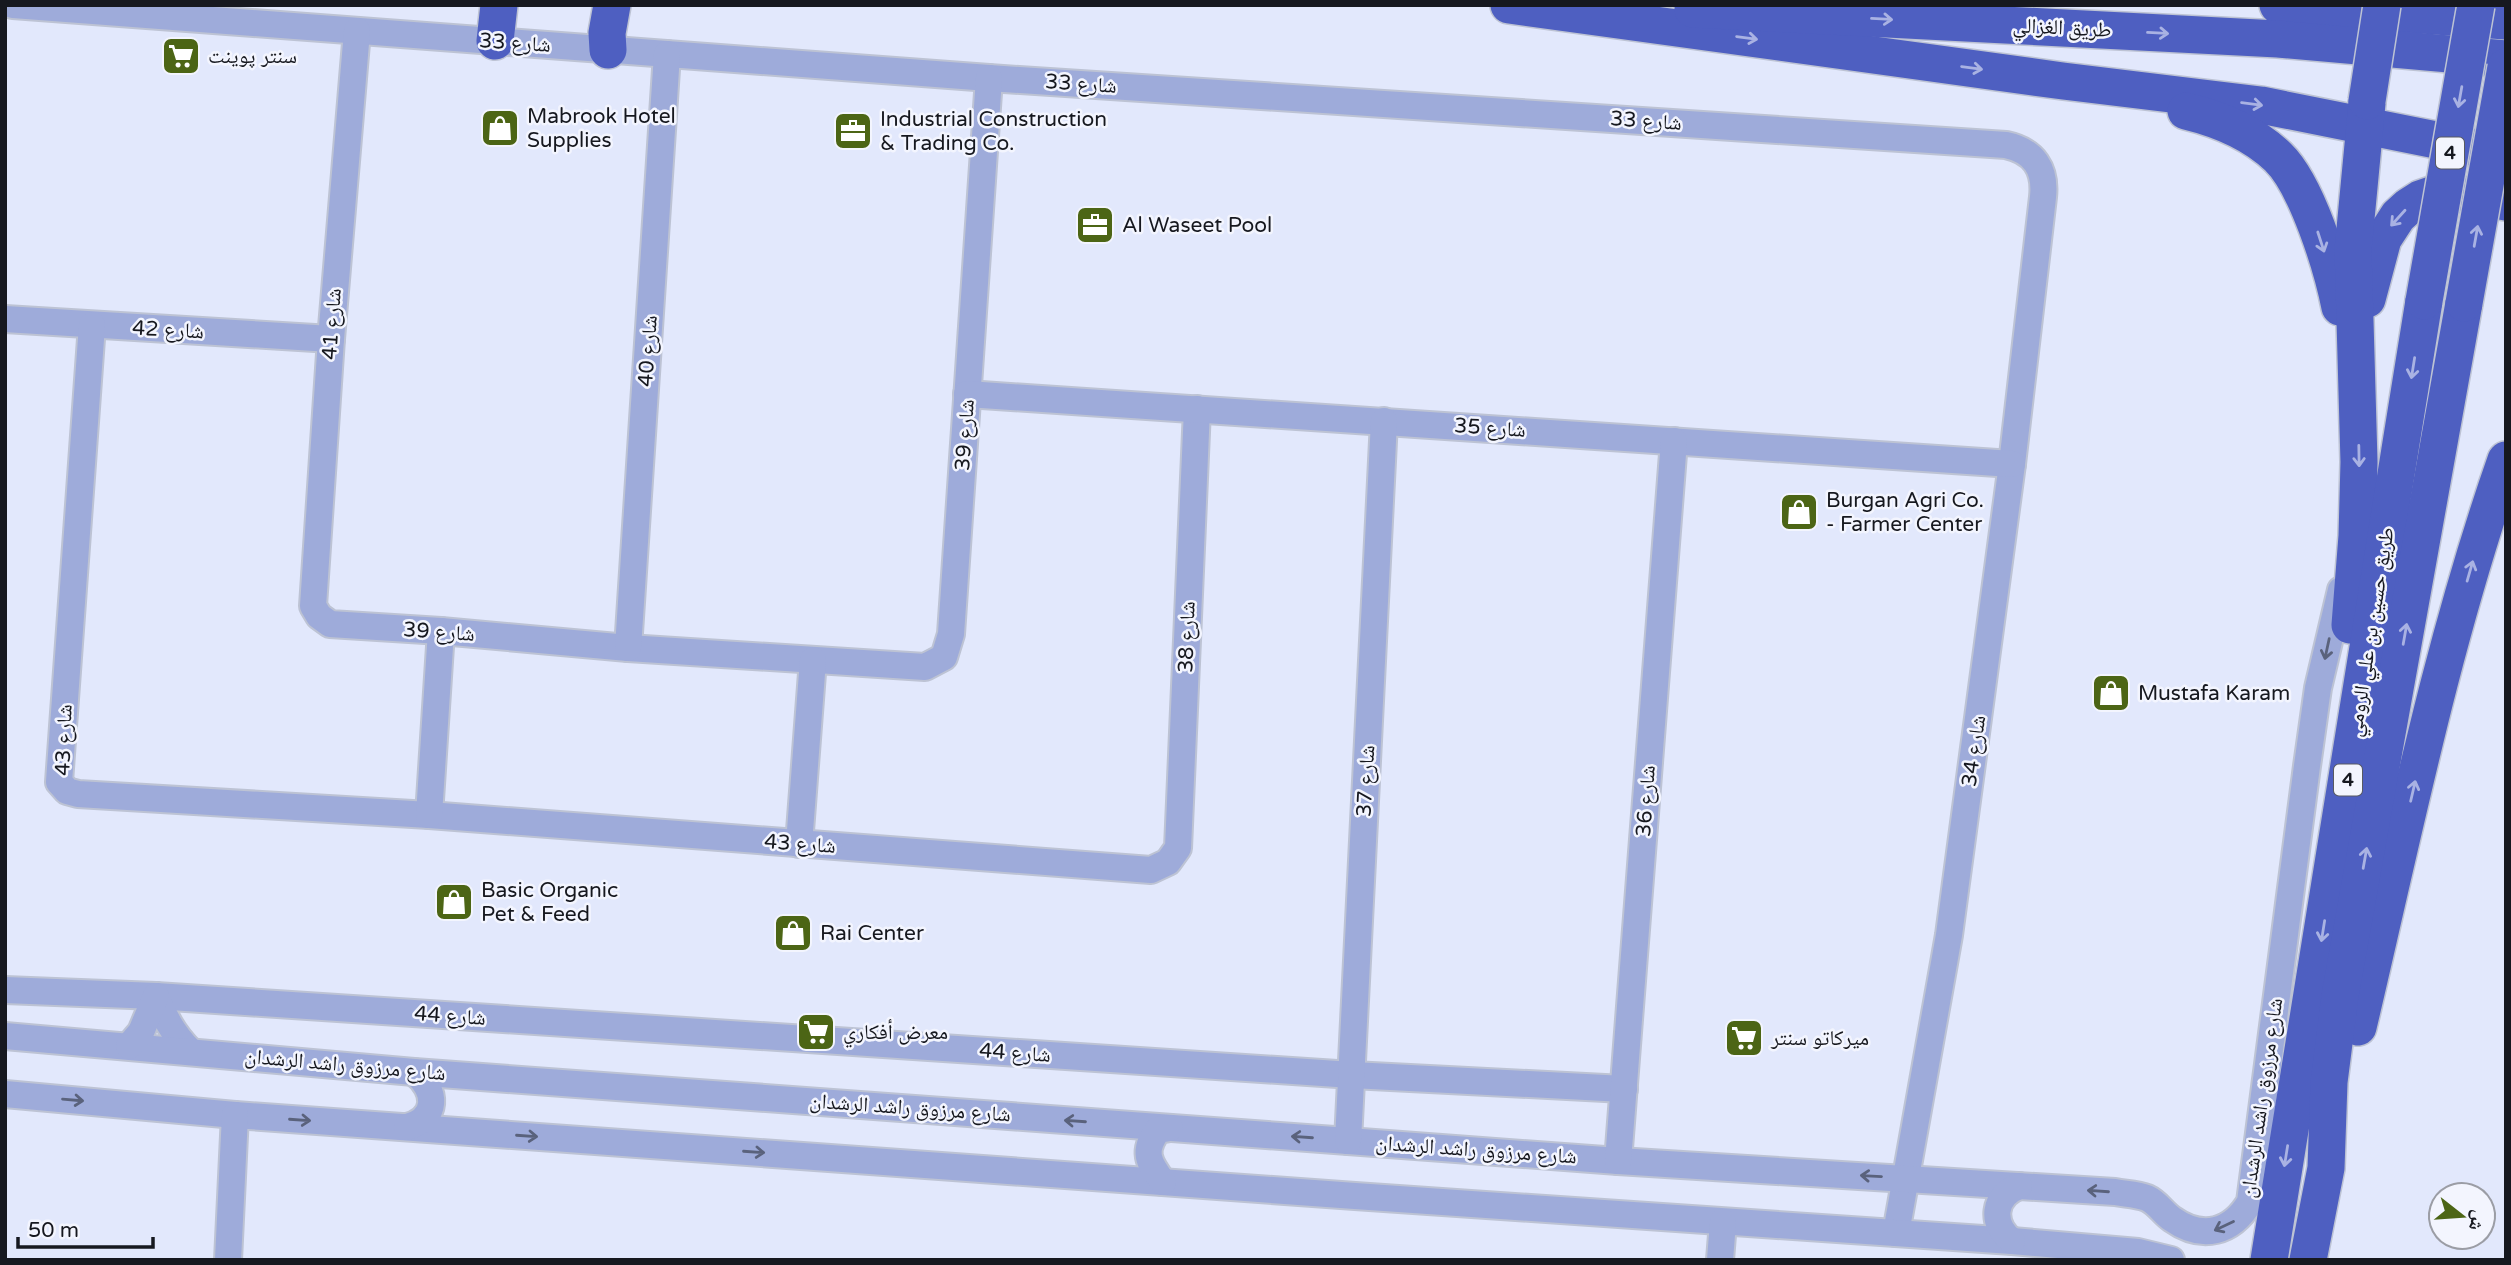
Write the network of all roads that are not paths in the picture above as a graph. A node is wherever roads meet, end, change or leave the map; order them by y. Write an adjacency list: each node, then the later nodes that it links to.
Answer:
1 (13, 5): 10 (street, شارع 33)
2 (499, 5): 11 (highway)
3 (612, 5): 12 (highway)
4 (1509, 5): 17 (highway, one-way to 17)
5 (1618, 5): 14 (highway, طريق الغزالي, one-way to 14)
6 (2278, 5): 9 (highway)
7 (2382, 5): 18 (highway, bridge)
8 (2476, 5): 41 (highway, طريق حسين بن علي الرومي / 4, one-way to 41, bridge)
9 (2506, 21)
10 (357, 31): 11 (street, شارع 33); 25 (street, شارع 41)
11 (495, 41): 12 (street, شارع 33)
12 (608, 50): 13 (street, شارع 33)
13 (667, 54): 16 (street, شارع 33); 36 (street, شارع 40)
14 (2506, 59)
15 (2506, 67): 56 (highway, طريق حسين بن علي الرومي / 4, one-way to 15, bridge)
16 (989, 78): 21 (street, شارع 33); 27 (street, شارع 39)
17 (2063, 81): 18 (highway, one-way to 18); 26 (highway, one-way to 26)
18 (2366, 113): 19 (highway); 22 (highway)
19 (2506, 154)
20 (2506, 202): 22 (highway, one-way to 22)
21 (2035, 267): 32 (street, شارع 34)
22 (2355, 314): 26 (highway)
23 (5, 319): 24 (street, شارع 42)
24 (92, 325): 25 (street, شارع 42); 38 (street, شارع 43)
25 (331, 339): 34 (street, شارع 41)
26 (2357, 388): 33 (highway, one-way to 33)
27 (967, 394): 28 (street, شارع 35); 37 (street, شارع 39)
28 (1197, 409): 29 (street, شارع 35); 40 (street, شارع 38)
29 (1384, 421): 30 (street, شارع 35); 48 (street, شارع 37)
30 (1674, 441): 32 (street, شارع 35); 49 (street, شارع 36)
31 (2506, 460): 56 (highway, one-way to 31)
32 (2012, 464): 57 (street, شارع 34)
33 (2357, 536): 41 (highway); 60 (street, شارع مرزوق راشد الرشدان, one-way to 60)
34 (319, 616): 35 (street, شارع 39)
35 (441, 631): 36 (street, شارع 39); 38 (street)
36 (628, 648): 37 (street, شارع 39)
37 (813, 660): 39 (street)
38 (429, 816): 39 (street, شارع 43)
39 (799, 844): 40 (street, شارع 43)
40 (1168, 862)
41 (2332, 881): 69 (highway, طريق حسين بن علي الرومي / 4, one-way to 69)
42 (5, 990): 43 (street, شارع 44)
43 (156, 996): 45 (street); 46 (street); 48 (street, شارع 44)
44 (5, 1036): 45 (street, شارع مرزوق راشد الرشدان)
45 (129, 1046): 46 (street, شارع مرزوق راشد الرشدان)
46 (190, 1051): 47 (street, شارع مرزوق راشد الرشدان)
47 (414, 1072): 52 (street); 53 (street, شارع مرزوق راشد الرشدان, one-way to 47)
48 (1352, 1075): 49 (street, شارع 44); 54 (street, شارع 37)
49 (1624, 1089): 55 (street, شارع 36)
50 (5, 1094): 51 (street, one-way to 51)
51 (235, 1115): 52 (street, one-way to 52); 66 (street)
52 (407, 1127): 58 (street, one-way to 58)
53 (1170, 1128): 54 (street, شارع مرزوق راشد الرشدان, one-way to 53); 58 (street)
54 (1349, 1141): 55 (street, شارع مرزوق راشد الرشدان)
55 (1618, 1161): 57 (street, شارع مرزوق راشد الرشدان, one-way to 55)
56 (2326, 1168): 70 (highway, طريق حسين بن علي الرومي / 4)
57 (1905, 1178): 59 (street, شارع مرزوق راشد الرشدان); 62 (street, شارع 34)
58 (1163, 1182): 61 (street)
59 (2019, 1186): 60 (street, شارع مرزوق راشد الرشدان, one-way to 59); 63 (street)
60 (2166, 1214): 64 (street)
61 (1723, 1222): 62 (street); 67 (street)
62 (1896, 1233): 63 (street)
63 (2012, 1241): 65 (street)
64 (2138, 1252): 65 (street); 68 (street)
65 (2097, 1254)
66 (228, 1260)
67 (1720, 1260)
68 (2171, 1260)
69 (2269, 1260)
70 (2308, 1260)

